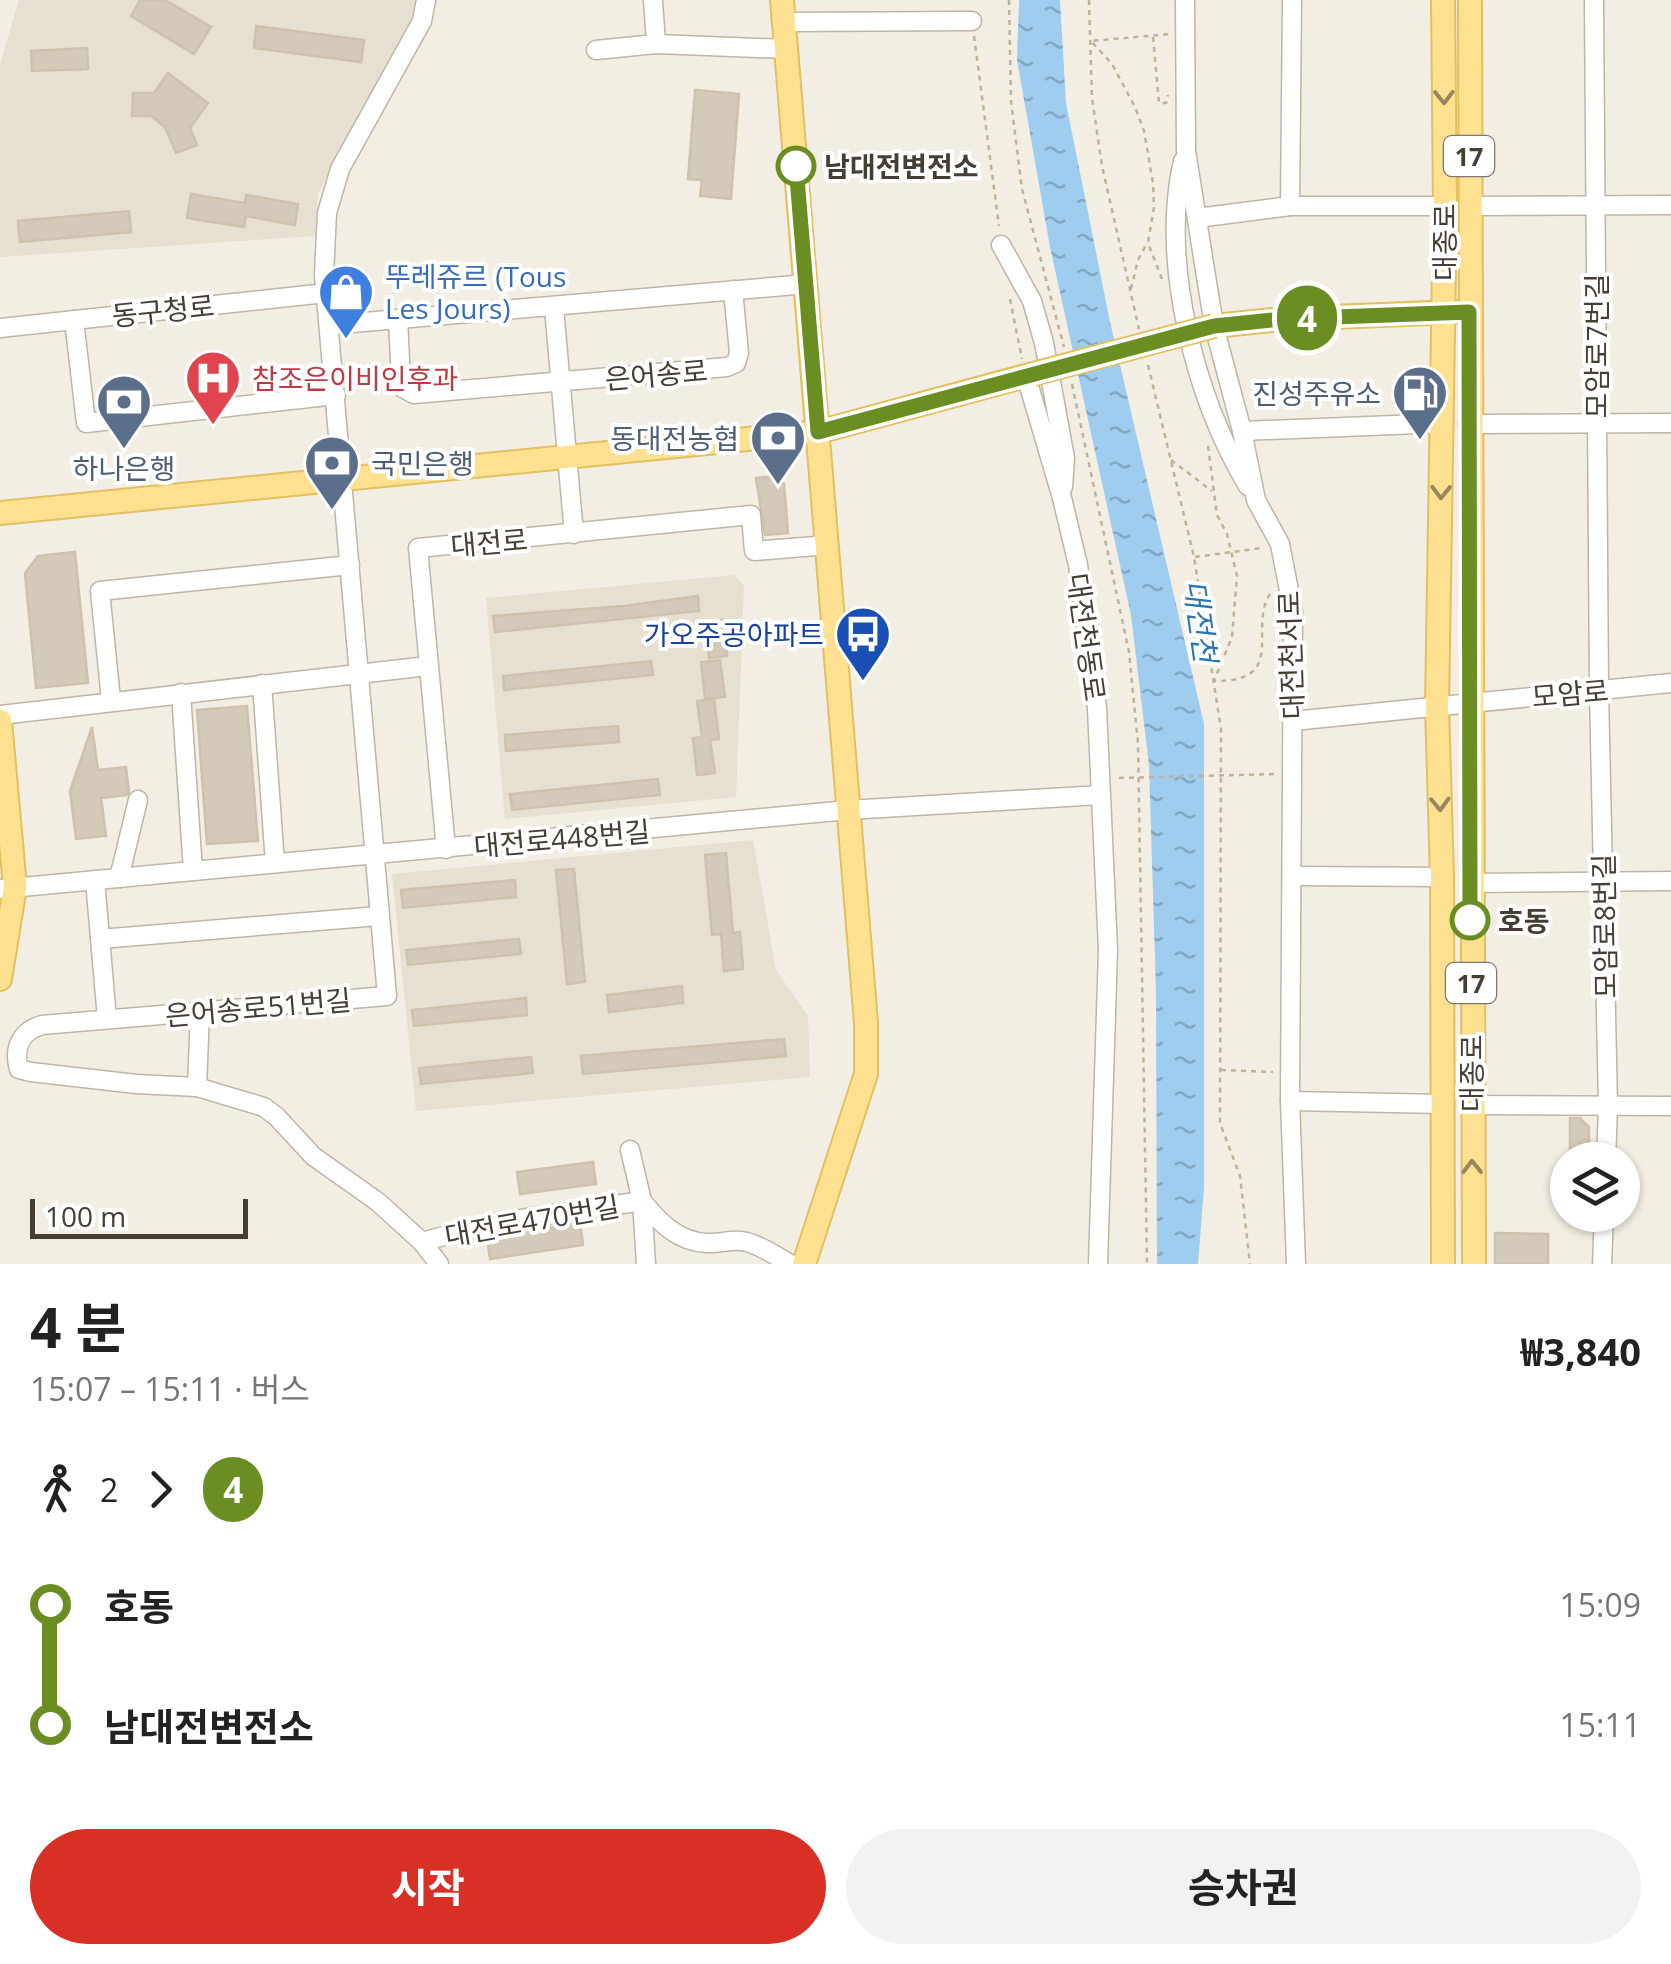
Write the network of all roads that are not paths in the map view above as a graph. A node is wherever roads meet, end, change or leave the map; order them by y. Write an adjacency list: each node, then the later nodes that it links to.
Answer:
1 (426, 0): 23 (street, 은어송로51번길)
2 (654, 0): 10 (street)
3 (1185, 0): 13 (street, 대전천서로)
4 (1292, 0): 15 (street)
5 (1442, 0): 16 (main road, 대종로 / 17, one-way to 16)
6 (1470, 0): 17 (main road, 대종로 / 17)
7 (1594, 0): 14 (street, 모암로7번길)
8 (783, 11): 9 (street); 11 (main road)
9 (972, 21)
10 (656, 44): 11 (street); 12 (street)
11 (786, 49): 21 (main road)
12 (596, 50)
13 (1186, 151): 19 (street, 대전천서로); 44 (street)
14 (1596, 205): 17 (street); 18 (street); 35 (street, 모암로7번길)
15 (1290, 206): 16 (street); 19 (street)
16 (1445, 206): 25 (main road, 대종로 / 17)
17 (1469, 206): 26 (main road, 대종로 / 17)
18 (1671, 206)
19 (1197, 218): 30 (street, 대전천서로)
20 (1001, 245): 43 (street)
21 (807, 284): 22 (street); 40 (main road)
22 (733, 290): 24 (street); 33 (street, 은어송로)
23 (326, 292): 27 (street, 동구청로); 29 (street, 은어송로51번길)
24 (554, 308): 28 (street); 33 (street)
25 (1444, 312): 26 (main road); 30 (main road); 37 (main road, 대종로 / 17)
26 (1469, 312): 38 (main road, 대종로 / 17)
27 (74, 320): 31 (street, 동구청로); 34 (street)
28 (398, 320): 29 (street); 33 (street, 은어송로)
29 (329, 325): 34 (street, 은어송로51번길)
30 (1214, 326): 32 (main road, bridge); 39 (street, 대전천서로)
31 (0, 328)
32 (1030, 375): 40 (main road); 43 (street, 대전천동로)
33 (561, 383): 41 (street)
34 (336, 395): 42 (street, 은어송로51번길)
35 (1597, 423): 36 (street); 38 (street); 53 (street, 모암로7번길)
36 (1671, 423)
37 (1443, 424): 39 (street); 57 (main road, 대종로 / 17, one-way to 57)
38 (1468, 424): 56 (main road, 대종로 / 17)
39 (1242, 431): 44 (street, 대전천서로)
40 (818, 432): 41 (main road); 47 (main road)
41 (568, 459): 42 (main road); 46 (street)
42 (344, 482): 45 (main road); 48 (street, 은어송로51번길)
43 (1062, 498): 60 (street, 대전천동로)
44 (1256, 500): 59 (street, 대전천서로)
45 (0, 513)
46 (574, 534): 47 (street, 대전로); 49 (street, 대전로)
47 (828, 546): 62 (main road)
48 (350, 565): 50 (street, 은어송로51번길); 55 (street)
49 (428, 666): 50 (street); 63 (street, 대전로)
50 (360, 674): 52 (street); 64 (street, 은어송로51번길)
51 (1671, 683): 53 (street, 모암로)
52 (262, 684): 54 (street); 65 (street)
53 (1599, 691): 56 (street, 모암로); 71 (street, 모암로8번길)
54 (181, 693): 55 (street); 66 (street)
55 (111, 700): 58 (street)
56 (1469, 702): 57 (street); 73 (main road, 대종로 / 17)
57 (1437, 706): 59 (street); 68 (main road, 대종로 / 17, one-way to 68)
58 (0, 718): 74 (main road)
59 (1293, 721): 67 (street, 대전천서로)
60 (1100, 795): 62 (street); 95 (street, 대전천동로)
61 (138, 800): 69 (street)
62 (848, 810): 63 (street, 대전로448번길); 94 (main road)
63 (446, 849): 64 (street, 대전로448번길)
64 (374, 855): 65 (street, 대전로448번길); 75 (street, 은어송로51번길)
65 (275, 863): 66 (street, 대전로448번길)
66 (194, 870): 69 (street, 대전로448번길)
67 (1292, 876): 68 (street); 81 (street, 대전천서로)
68 (1442, 877): 82 (main road, 대종로 / 17)
69 (119, 878): 70 (street, 대전로448번길)
70 (95, 880): 74 (street, 대전로448번길); 76 (street)
71 (1603, 880): 72 (street); 73 (street); 84 (street, 모암로8번길)
72 (1671, 881)
73 (1470, 882): 83 (main road, 대종로 / 17)
74 (7, 888): 77 (main road)
75 (379, 916): 76 (street); 78 (street, 은어송로51번길)
76 (100, 938): 79 (street)
77 (0, 980)
78 (200, 1012): 79 (street, 은어송로51번길); 80 (street)
79 (107, 1019): 80 (street, 은어송로51번길)
80 (196, 1087): 90 (street)
81 (1290, 1101): 82 (street, 대종로); 96 (street, 대전천서로)
82 (1442, 1104): 97 (main road, 대종로 / 17)
83 (1471, 1105): 84 (street); 98 (main road, 대종로 / 17, one-way to 83)
84 (1608, 1106): 85 (street); 86 (street, 모암로8번길)
85 (1671, 1106)
86 (1607, 1142)
87 (630, 1150): 88 (street, 대전로470번길)
88 (642, 1200): 90 (street, 대전로470번길); 92 (street, 대전로470번길); 93 (street, 대전로470번길)
89 (1603, 1232): 99 (street)
90 (422, 1242): 91 (street)
91 (440, 1264)
92 (646, 1264)
93 (790, 1264)
94 (804, 1264)
95 (1098, 1264)
96 (1296, 1264)
97 (1443, 1264)
98 (1474, 1264)
99 (1602, 1264)

